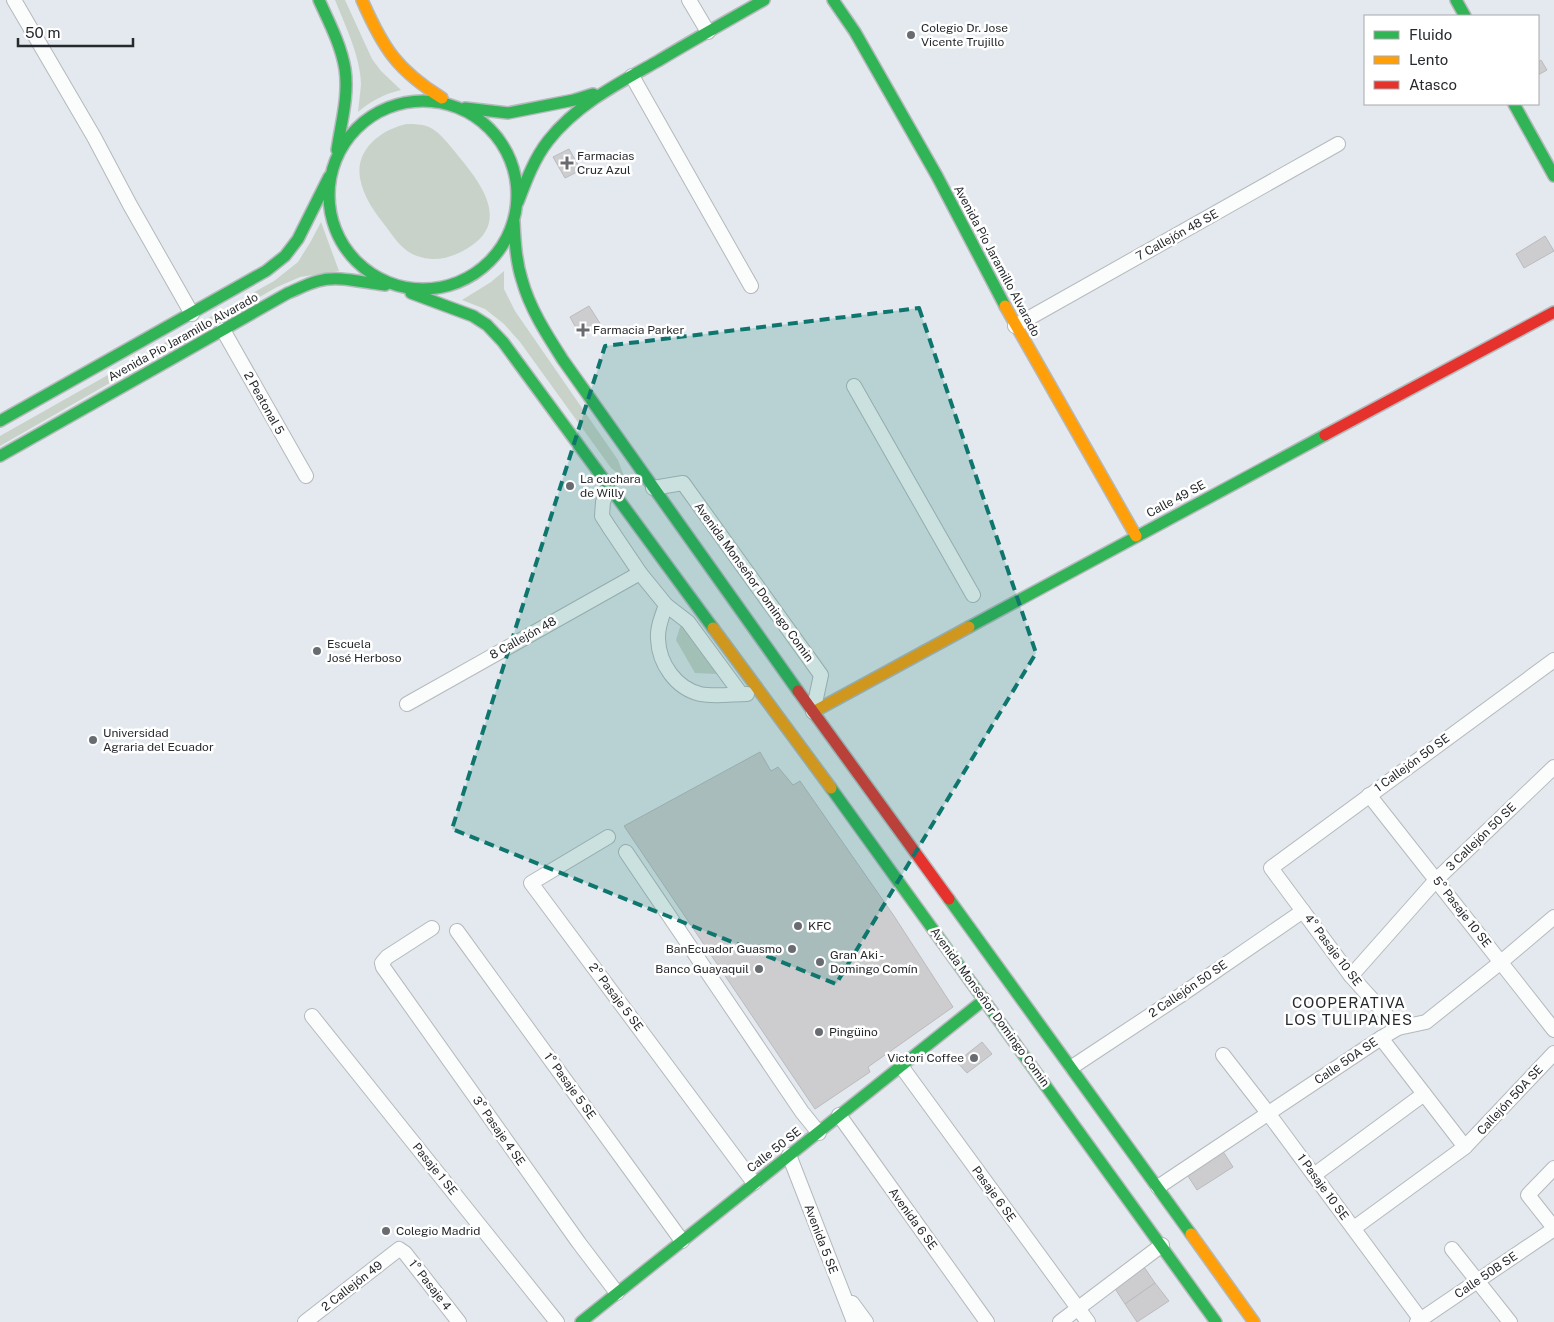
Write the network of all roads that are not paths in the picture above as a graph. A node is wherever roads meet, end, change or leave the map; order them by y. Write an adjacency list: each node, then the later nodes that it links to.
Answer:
1 (14, 0): 25 (street)
2 (319, 0): 16 (main road)
3 (362, 0): 12 (main road)
4 (689, 0): 9 (street)
5 (764, 0): 9 (main road)
6 (833, 0): 26 (main road, Avenida Pío Jaramillo Alvarado)
7 (1456, 0): 8 (main road)
8 (1464, 15)
9 (708, 32): 10 (main road)
10 (632, 76): 11 (main road); 22 (street)
11 (605, 91): 14 (main road); 19 (main road)
12 (446, 100): 14 (main road); 16 (main road)
13 (1515, 105): 18 (main road)
14 (458, 106): 19 (main road)
15 (1338, 144): 26 (street, 7 Callejón 48 SE)
16 (335, 159): 17 (main road)
17 (332, 171): 21 (main road); 25 (main road, Avenida Pío Jaramillo Alvarado)
18 (1554, 176)
19 (516, 210): 20 (main road)
20 (514, 222): 23 (main road); 33 (main road)
21 (390, 286): 23 (main road, Avenida Monseñor Domingo Comin); 27 (main road, Avenida Pío Jaramillo Alvarado)
22 (751, 286)
23 (411, 293): 32 (main road, Avenida Monseñor Domingo Comin)
24 (1554, 312): 34 (main road, Calle 49 SE)
25 (192, 314): 29 (main road, Avenida Pío Jaramillo Alvarado)
26 (1015, 326): 34 (main road, Avenida Pío Jaramillo Alvarado)
27 (223, 330): 30 (main road, Avenida Pío Jaramillo Alvarado); 31 (street, 2 Peatonal 5)
28 (854, 386): 36 (street)
29 (0, 421)
30 (1, 454)
31 (306, 476)
32 (609, 487): 35 (street); 39 (main road, Avenida Monseñor Domingo Comin)
33 (653, 488): 42 (main road); 42 (street, Avenida Monseñor Domingo Comin)
34 (1136, 536): 42 (main road, Calle 49 SE)
35 (640, 573): 37 (street); 41 (street, 8 Callejón 48)
36 (973, 595)
37 (666, 605): 40 (street); 40 (street)
38 (1554, 660): 44 (street, 1 Callejón 50 SE)
39 (761, 693): 40 (street); 55 (main road, Avenida Monseñor Domingo Comin)
40 (740, 694)
41 (407, 704)
42 (813, 712): 63 (main road)
43 (1554, 767): 48 (street, 3 Callejón 50 SE)
44 (1369, 795): 47 (street, 1 Callejón 50 SE); 48 (street, 5° Pasaje 10 SE)
45 (608, 837): 72 (street, 2° Pasaje 5 SE)
46 (626, 852): 67 (street)
47 (1271, 868): 49 (street, 4° Pasaje 10 SE)
48 (1436, 880): 53 (street, 5° Pasaje 10 SE); 54 (street, 3 Callejón 50 SE)
49 (1303, 911): 54 (street, 4° Pasaje 10 SE); 63 (street, 2 Callejón 50 SE)
50 (1554, 917): 53 (street, Calle 50A SE)
51 (432, 928): 82 (street, 3° Pasaje 4 SE)
52 (457, 931): 76 (street, 1° Pasaje 5 SE)
53 (1501, 962): 57 (street, Calle 50A SE); 58 (street, 5° Pasaje 10 SE)
54 (1351, 976): 57 (street, 4° Pasaje 10 SE)
55 (985, 999): 62 (main road, Calle 50 SE); 77 (main road, Avenida Monseñor Domingo Comin)
56 (312, 1016): 87 (street, Pasaje 1 SE)
57 (1398, 1028): 59 (street, Calle 50A SE)
58 (1554, 1030)
59 (1381, 1038): 64 (street); 65 (street, Calle 50A SE)
60 (1554, 1053): 68 (street, Callejón 50A SE)
61 (1223, 1055): 65 (street, 1 Pasaje 10 SE)
62 (901, 1066): 66 (main road, Calle 50 SE); 83 (street, Pasaje 6 SE)
63 (1072, 1067): 73 (main road)
64 (1424, 1094): 68 (street); 71 (street)
65 (1268, 1113): 71 (street, 1 Pasaje 10 SE); 73 (street, Calle 50A SE)
66 (839, 1116): 67 (main road, Calle 50 SE); 91 (street, Avenida 6 SE)
67 (819, 1133): 69 (main road, Calle 50 SE)
68 (1465, 1147): 74 (street, Callejón 50A SE)
69 (789, 1156): 72 (main road, Calle 50 SE); 81 (street, Avenida 5 SE)
70 (1554, 1168): 75 (street)
71 (1314, 1175): 74 (street, 1 Pasaje 10 SE)
72 (754, 1183): 76 (main road, Calle 50 SE)
73 (1158, 1186): 95 (main road)
74 (1354, 1228): 84 (street, 1 Pasaje 10 SE)
75 (1554, 1228): 80 (street, Calle 50B SE)
76 (682, 1241): 82 (main road, Calle 50 SE)
77 (1162, 1245): 83 (street); 94 (main road, Avenida Monseñor Domingo Comin)
78 (399, 1249): 85 (street, 2 Callejón 49); 86 (street, 1° Pasaje 4)
79 (1452, 1249): 80 (street)
80 (1477, 1281): 84 (street, Calle 50B SE); 96 (street)
81 (838, 1284): 89 (street, Avenida 5 SE); 90 (street)
82 (617, 1293): 88 (main road, Calle 50 SE)
83 (1078, 1308): 92 (street); 93 (street, Pasaje 6 SE)
84 (1419, 1321)
85 (305, 1322)
86 (459, 1322)
87 (557, 1322)
88 (581, 1322)
89 (854, 1322)
90 (866, 1322)
91 (987, 1322)
92 (1060, 1322)
93 (1088, 1322)
94 (1216, 1322)
95 (1254, 1322)
96 (1510, 1322)

